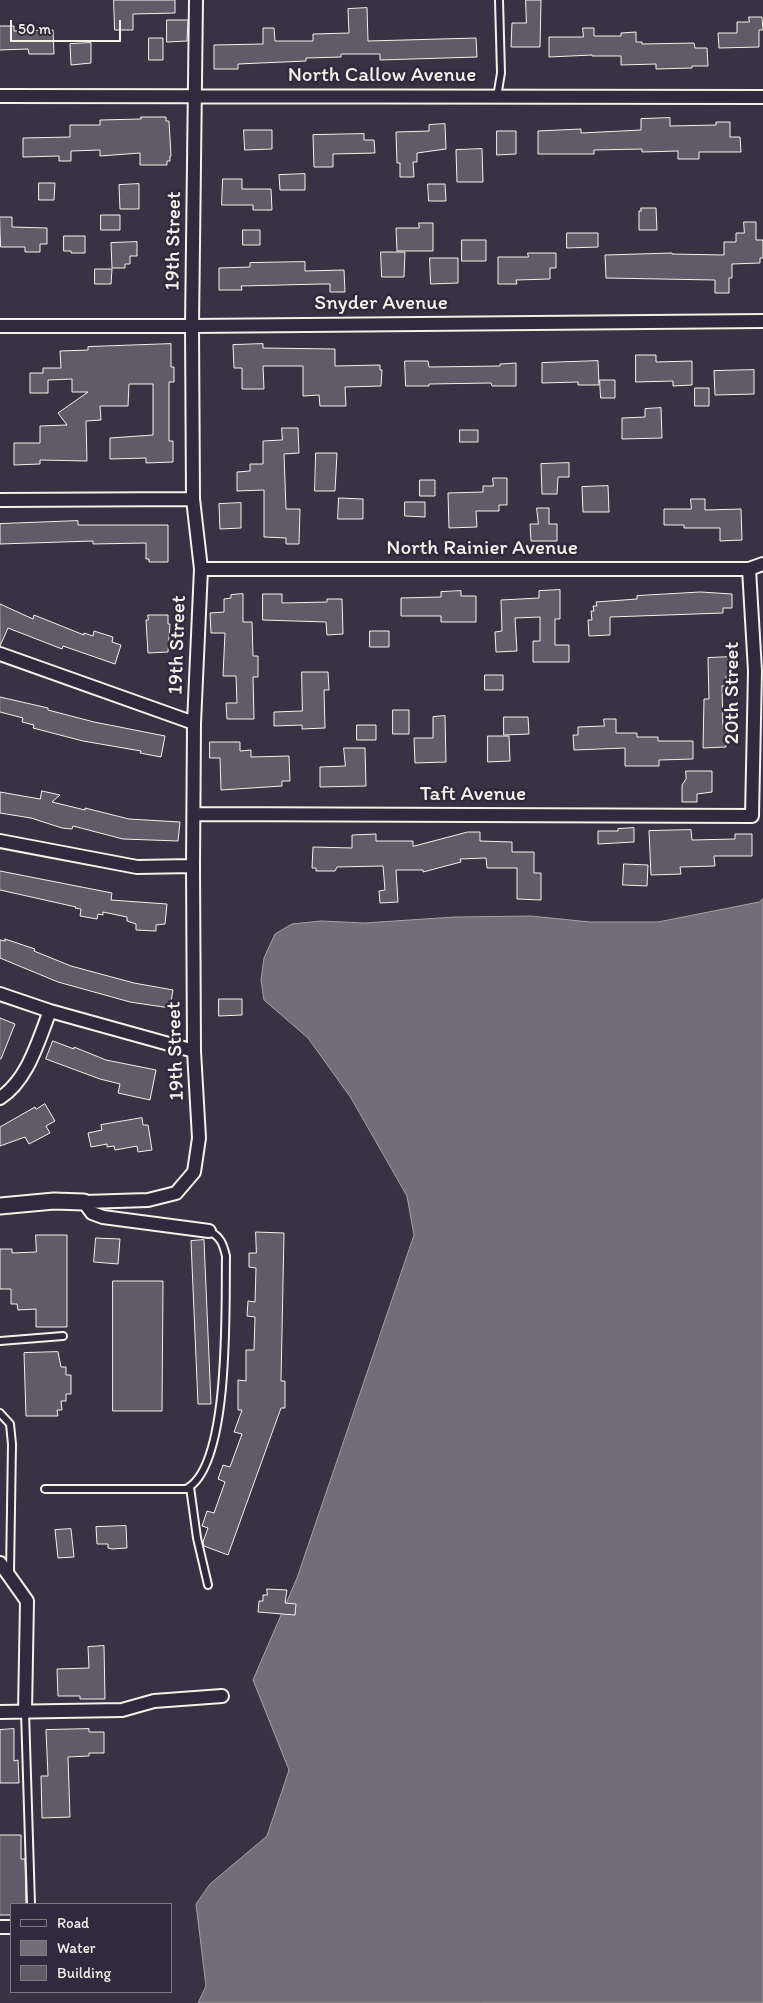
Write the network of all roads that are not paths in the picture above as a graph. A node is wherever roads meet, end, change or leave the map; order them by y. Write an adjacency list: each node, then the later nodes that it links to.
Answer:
1 (196, 0): 4 (street, 19th Street)
2 (499, 0): 5 (lane)
3 (0, 96): 4 (street, North Callow Avenue)
4 (197, 96): 5 (street, North Callow Avenue); 9 (street, 19th Street)
5 (497, 96): 6 (street, North Callow Avenue)
6 (763, 97)
7 (763, 321): 9 (street, Snyder Avenue)
8 (0, 326): 9 (street, Snyder Avenue)
9 (192, 326): 10 (street, 19th Street)
10 (194, 499): 11 (street); 13 (street, 19th Street)
11 (0, 500)
12 (763, 564): 14 (street, North Rainier Avenue)
13 (201, 569): 14 (street, North Rainier Avenue); 17 (street, 19th Street)
14 (750, 569): 16 (street, 20th Street)
15 (0, 654): 17 (street)
16 (759, 670): 19 (street, 20th Street)
17 (194, 723): 18 (street, 19th Street)
18 (194, 814): 19 (street, Taft Avenue); 21 (street, 19th Street)
19 (752, 816)
20 (0, 841): 21 (street)
21 (193, 866): 24 (street, 19th Street)
22 (0, 994): 23 (street)
23 (50, 1011): 24 (street); 25 (street)
24 (194, 1051): 26 (street, 19th Street)
25 (0, 1098)
26 (84, 1202): 27 (street); 28 (street)
27 (0, 1206)
28 (209, 1231): 32 (lane)
29 (63, 1336): 30 (lane)
30 (0, 1342)
31 (0, 1413): 35 (lane)
32 (190, 1487): 33 (lane); 36 (lane)
33 (44, 1490)
34 (0, 1564): 35 (street)
35 (10, 1578): 39 (street)
36 (208, 1585)
37 (222, 1696): 39 (street)
38 (0, 1712): 39 (street)
39 (25, 1712): 40 (lane)
40 (31, 1903)

